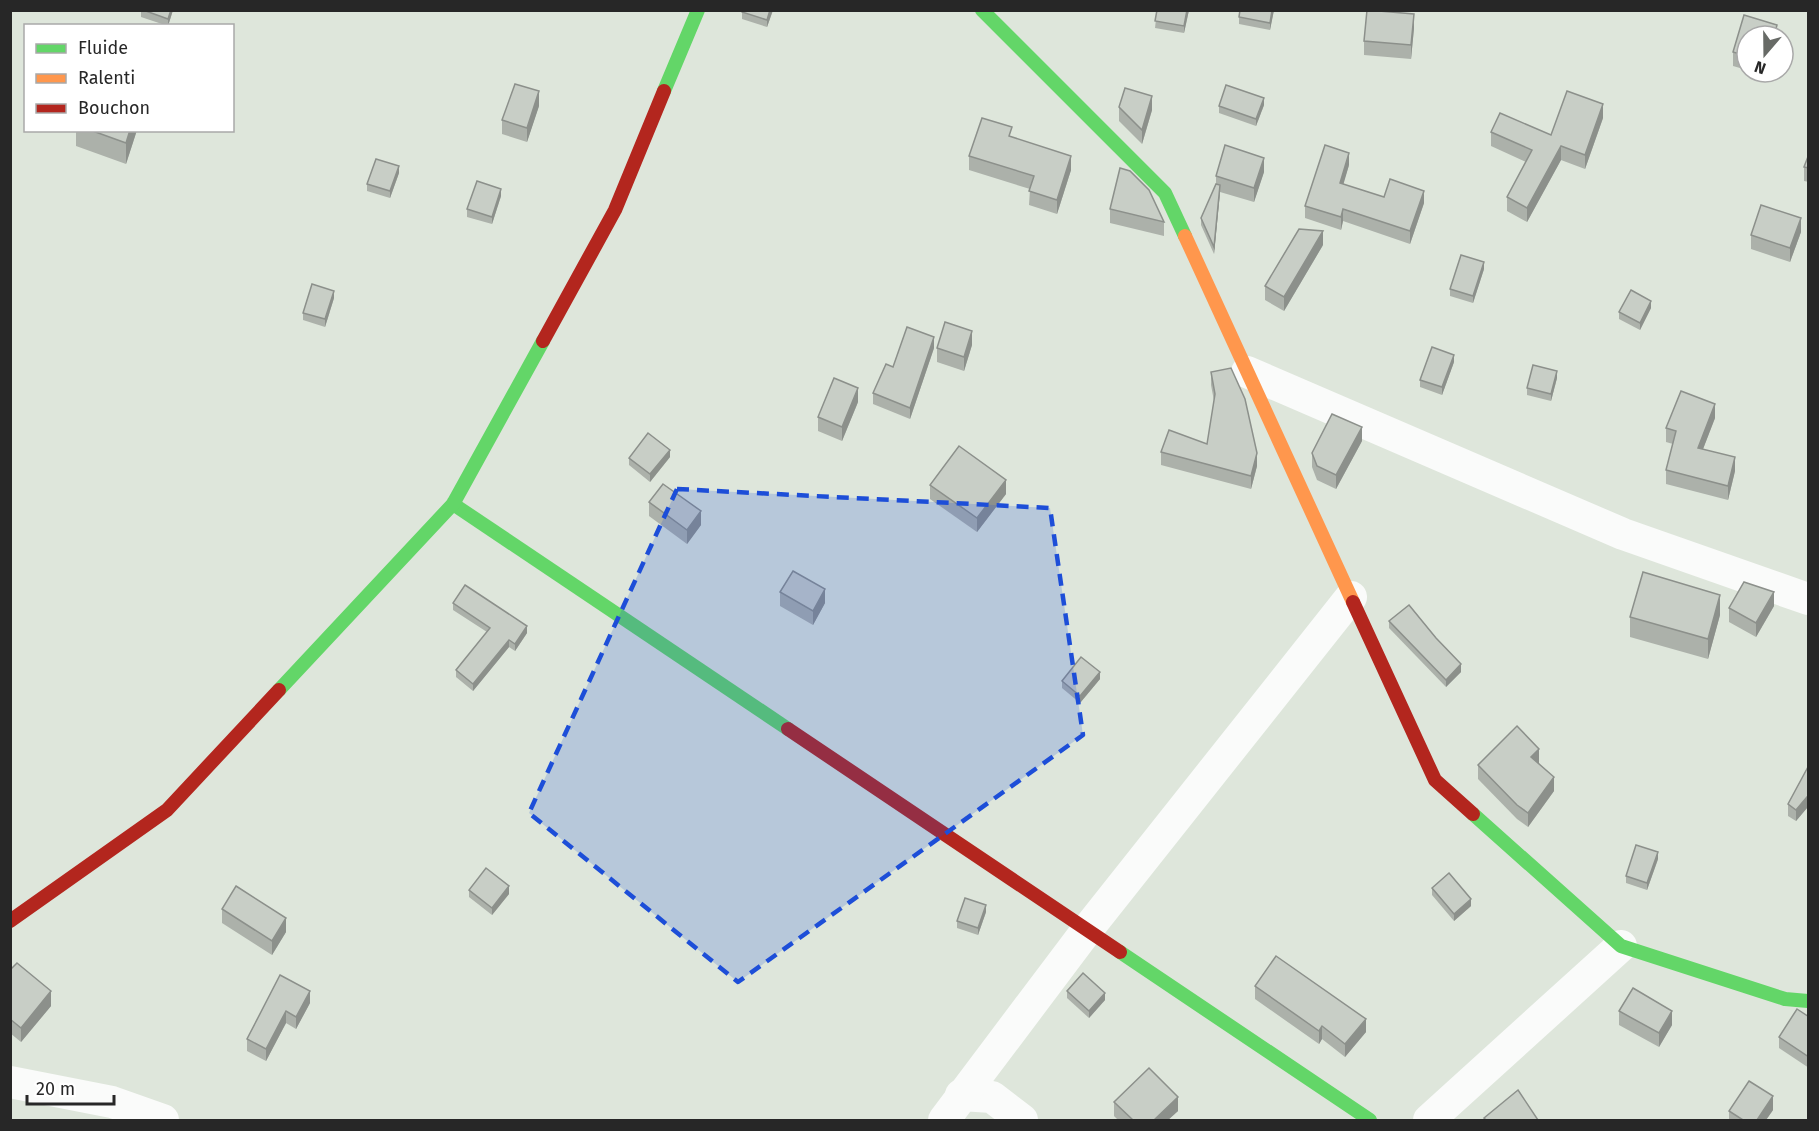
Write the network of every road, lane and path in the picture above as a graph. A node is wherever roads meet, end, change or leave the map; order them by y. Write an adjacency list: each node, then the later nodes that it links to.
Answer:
1 (698, 10): 4 (street)
2 (982, 10): 3 (street)
3 (1247, 372): 5 (street); 6 (street)
4 (453, 504): 7 (street); 8 (street)
5 (1351, 597): 8 (street); 9 (street)
6 (1809, 599)
7 (10, 921)
8 (1087, 930): 12 (street); 16 (street)
9 (1621, 946): 10 (street); 17 (street)
10 (1809, 1001)
11 (10, 1082): 13 (street)
12 (961, 1095): 14 (street); 15 (street)
13 (163, 1120)
14 (944, 1120)
15 (1022, 1120)
16 (1371, 1120)
17 (1430, 1120)

